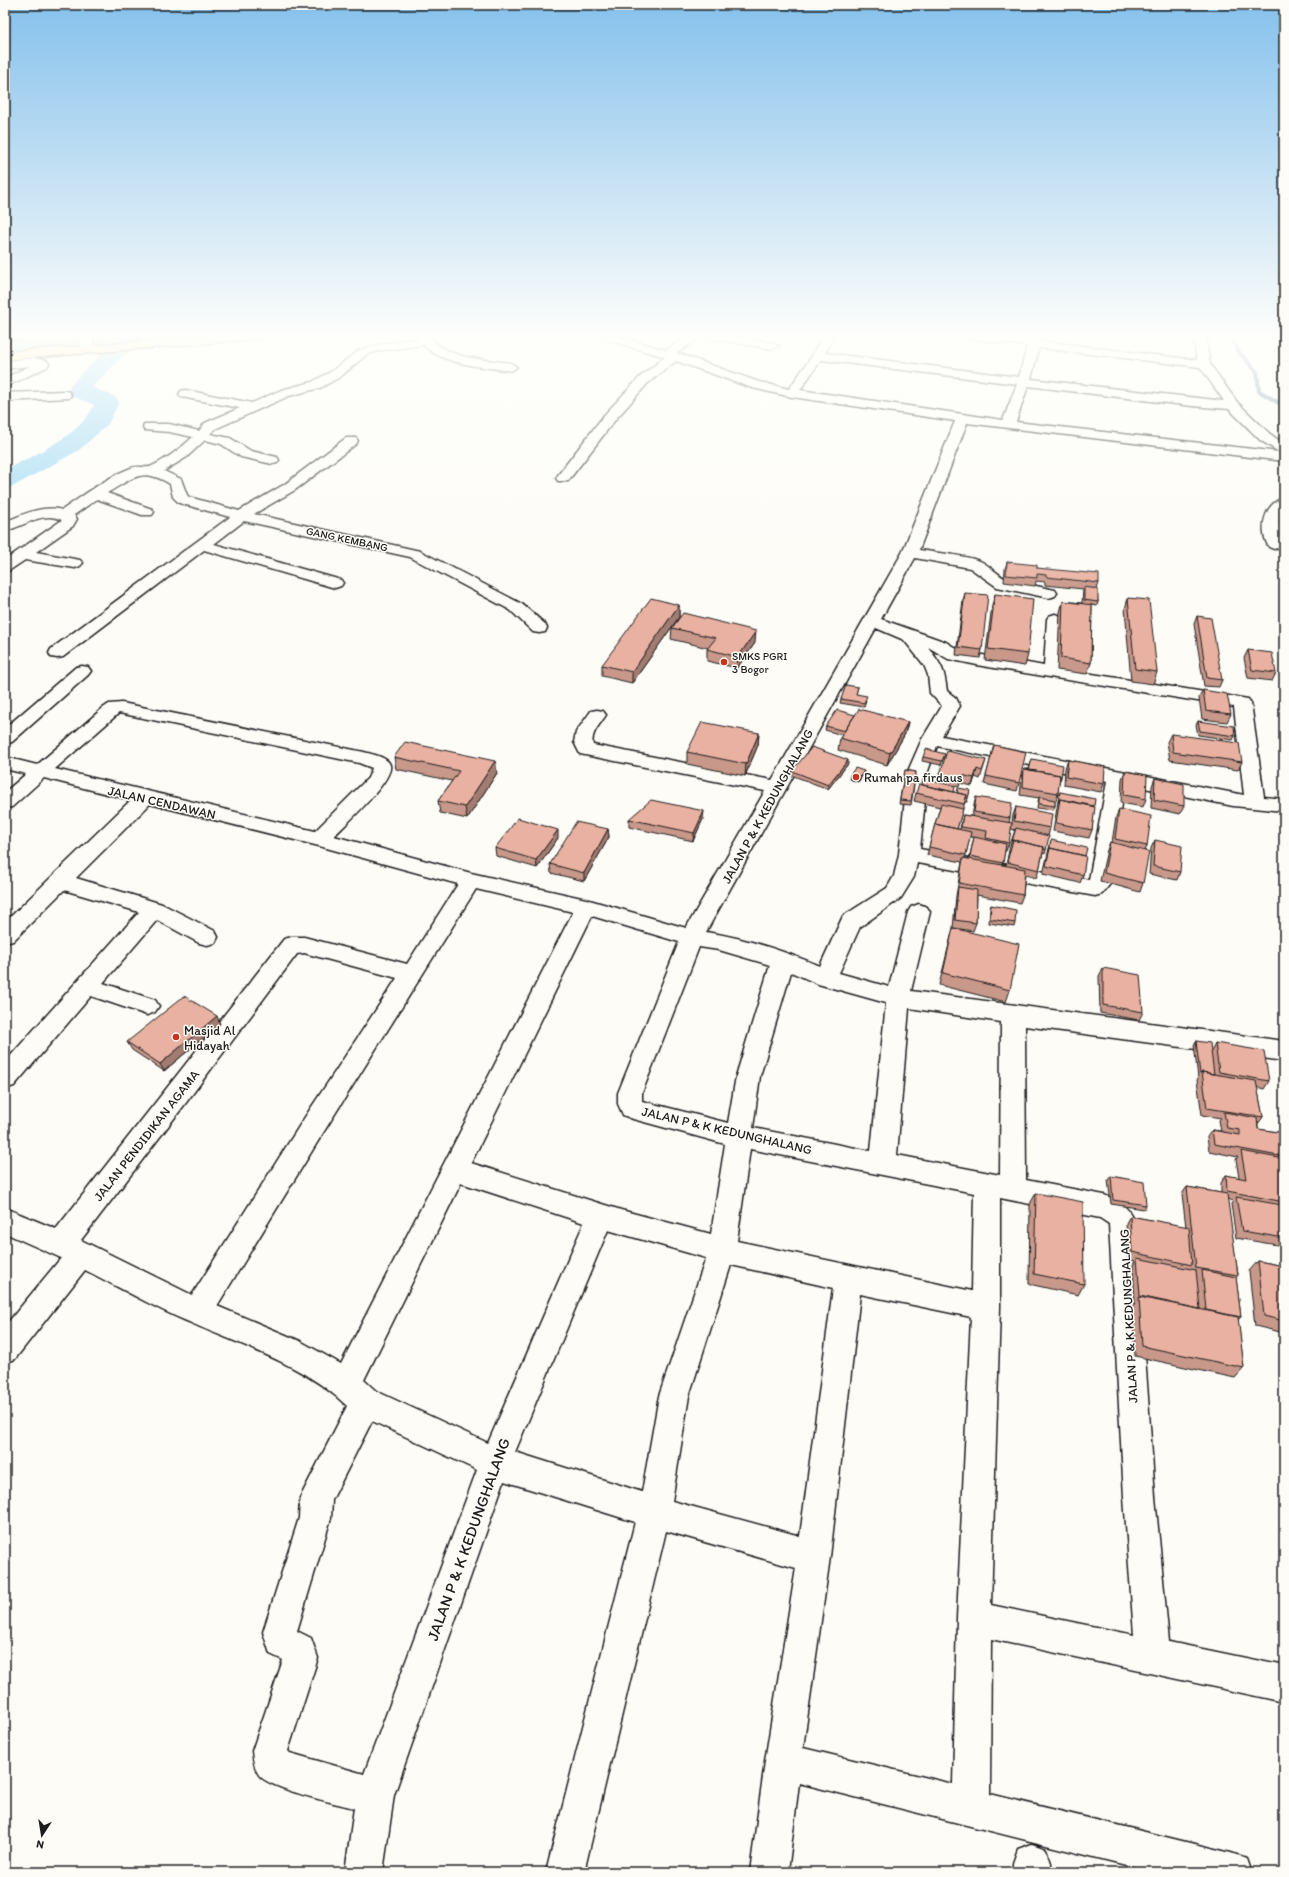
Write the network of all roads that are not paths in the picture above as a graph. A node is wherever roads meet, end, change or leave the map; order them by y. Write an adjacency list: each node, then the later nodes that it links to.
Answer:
1 (216, 424): 8 (street, GANG KEMBANG)
2 (605, 424): 14 (street)
3 (960, 424): 23 (street, JALAN P & K KEDUNGHALANG)
4 (1000, 424): 6 (street)
5 (1252, 424): 10 (street)
6 (1008, 425): 11 (street)
7 (150, 427): 8 (street)
8 (202, 436): 12 (street); 13 (street, GANG KEMBANG)
9 (351, 441): 19 (street)
10 (1284, 450)
11 (1284, 457)
12 (272, 460)
13 (152, 472): 15 (street, GANG KEMBANG); 19 (street, GANG KEMBANG)
14 (563, 478)
15 (95, 494): 17 (street); 18 (street, GANG KEMBANG)
16 (1284, 502): 21 (street)
17 (147, 512)
18 (65, 515): 20 (street); 24 (street)
19 (241, 516): 22 (street); 31 (street, GANG KEMBANG)
20 (5, 527)
21 (1274, 544)
22 (202, 545): 27 (street); 33 (street)
23 (910, 553): 28 (street); 30 (street, JALAN P & K KEDUNGHALANG)
24 (22, 555): 25 (street); 26 (street)
25 (75, 563)
26 (5, 567)
27 (335, 583)
28 (1049, 593)
29 (1055, 619): 35 (street)
30 (872, 621): 32 (street); 42 (street, JALAN P & K KEDUNGHALANG)
31 (539, 628)
32 (910, 636): 35 (street); 38 (street)
33 (57, 653)
34 (82, 671): 37 (street)
35 (1052, 673): 45 (street)
36 (597, 714): 42 (street)
37 (5, 738)
38 (931, 739): 41 (street); 48 (street)
39 (5, 763): 40 (street, JALAN CENDAWAN)
40 (40, 772): 43 (street, JALAN CENDAWAN); 44 (street); 47 (street)
41 (1117, 776): 45 (street); 48 (street)
42 (776, 787): 56 (street, JALAN P & K KEDUNGHALANG)
43 (144, 798): 47 (street, JALAN CENDAWAN); 50 (street)
44 (5, 802)
45 (1255, 802): 46 (street)
46 (1284, 805)
47 (319, 839): 49 (street, JALAN CENDAWAN)
48 (909, 854): 59 (street)
49 (471, 880): 51 (street, JALAN CENDAWAN); 58 (street)
50 (60, 881): 52 (street); 54 (street)
51 (586, 907): 56 (street, JALAN CENDAWAN); 68 (street)
52 (154, 909): 55 (street); 60 (street)
53 (919, 912): 61 (street)
54 (5, 935)
55 (207, 937)
56 (692, 938): 57 (street, JALAN CENDAWAN); 66 (street, JALAN P & K KEDUNGHALANG)
57 (783, 960): 59 (street, JALAN CENDAWAN); 66 (street)
58 (412, 974): 72 (street, JALAN PENDIDIKAN AGAMA); 76 (street)
59 (826, 978): 61 (street, JALAN CENDAWAN)
60 (86, 986): 62 (street); 65 (street)
61 (898, 998): 63 (street, JALAN CENDAWAN); 67 (street)
62 (147, 1006)
63 (1013, 1015): 64 (street, JALAN CENDAWAN); 69 (street)
64 (1284, 1051)
65 (5, 1080)
66 (738, 1136): 67 (street, JALAN P & K KEDUNGHALANG); 73 (street)
67 (883, 1163): 69 (street, JALAN P & K KEDUNGHALANG)
68 (453, 1169): 70 (street); 78 (street)
69 (1000, 1186): 75 (street); 83 (street, JALAN P & K KEDUNGHALANG)
70 (600, 1216): 73 (street); 79 (street, JALAN P & K KEDUNGHALANG)
71 (5, 1220): 72 (street)
72 (71, 1249): 76 (street); 77 (street)
73 (722, 1250): 74 (street); 80 (street)
74 (848, 1279): 75 (street); 81 (street)
75 (986, 1307): 82 (street)
76 (197, 1312): 78 (street)
77 (5, 1349)
78 (355, 1393): 79 (street); 86 (street)
79 (494, 1462): 80 (street); 86 (street, JALAN P & K KEDUNGHALANG)
80 (654, 1512): 81 (street); 89 (street)
81 (814, 1557): 85 (street)
82 (974, 1618): 83 (street); 87 (street)
83 (1153, 1656): 84 (street)
84 (1284, 1684)
85 (783, 1761): 87 (street); 90 (street)
86 (375, 1795): 88 (street, JALAN P & K KEDUNGHALANG)
87 (971, 1808): 91 (street)
88 (364, 1872)
89 (565, 1872)
90 (769, 1872)
91 (1231, 1872)

